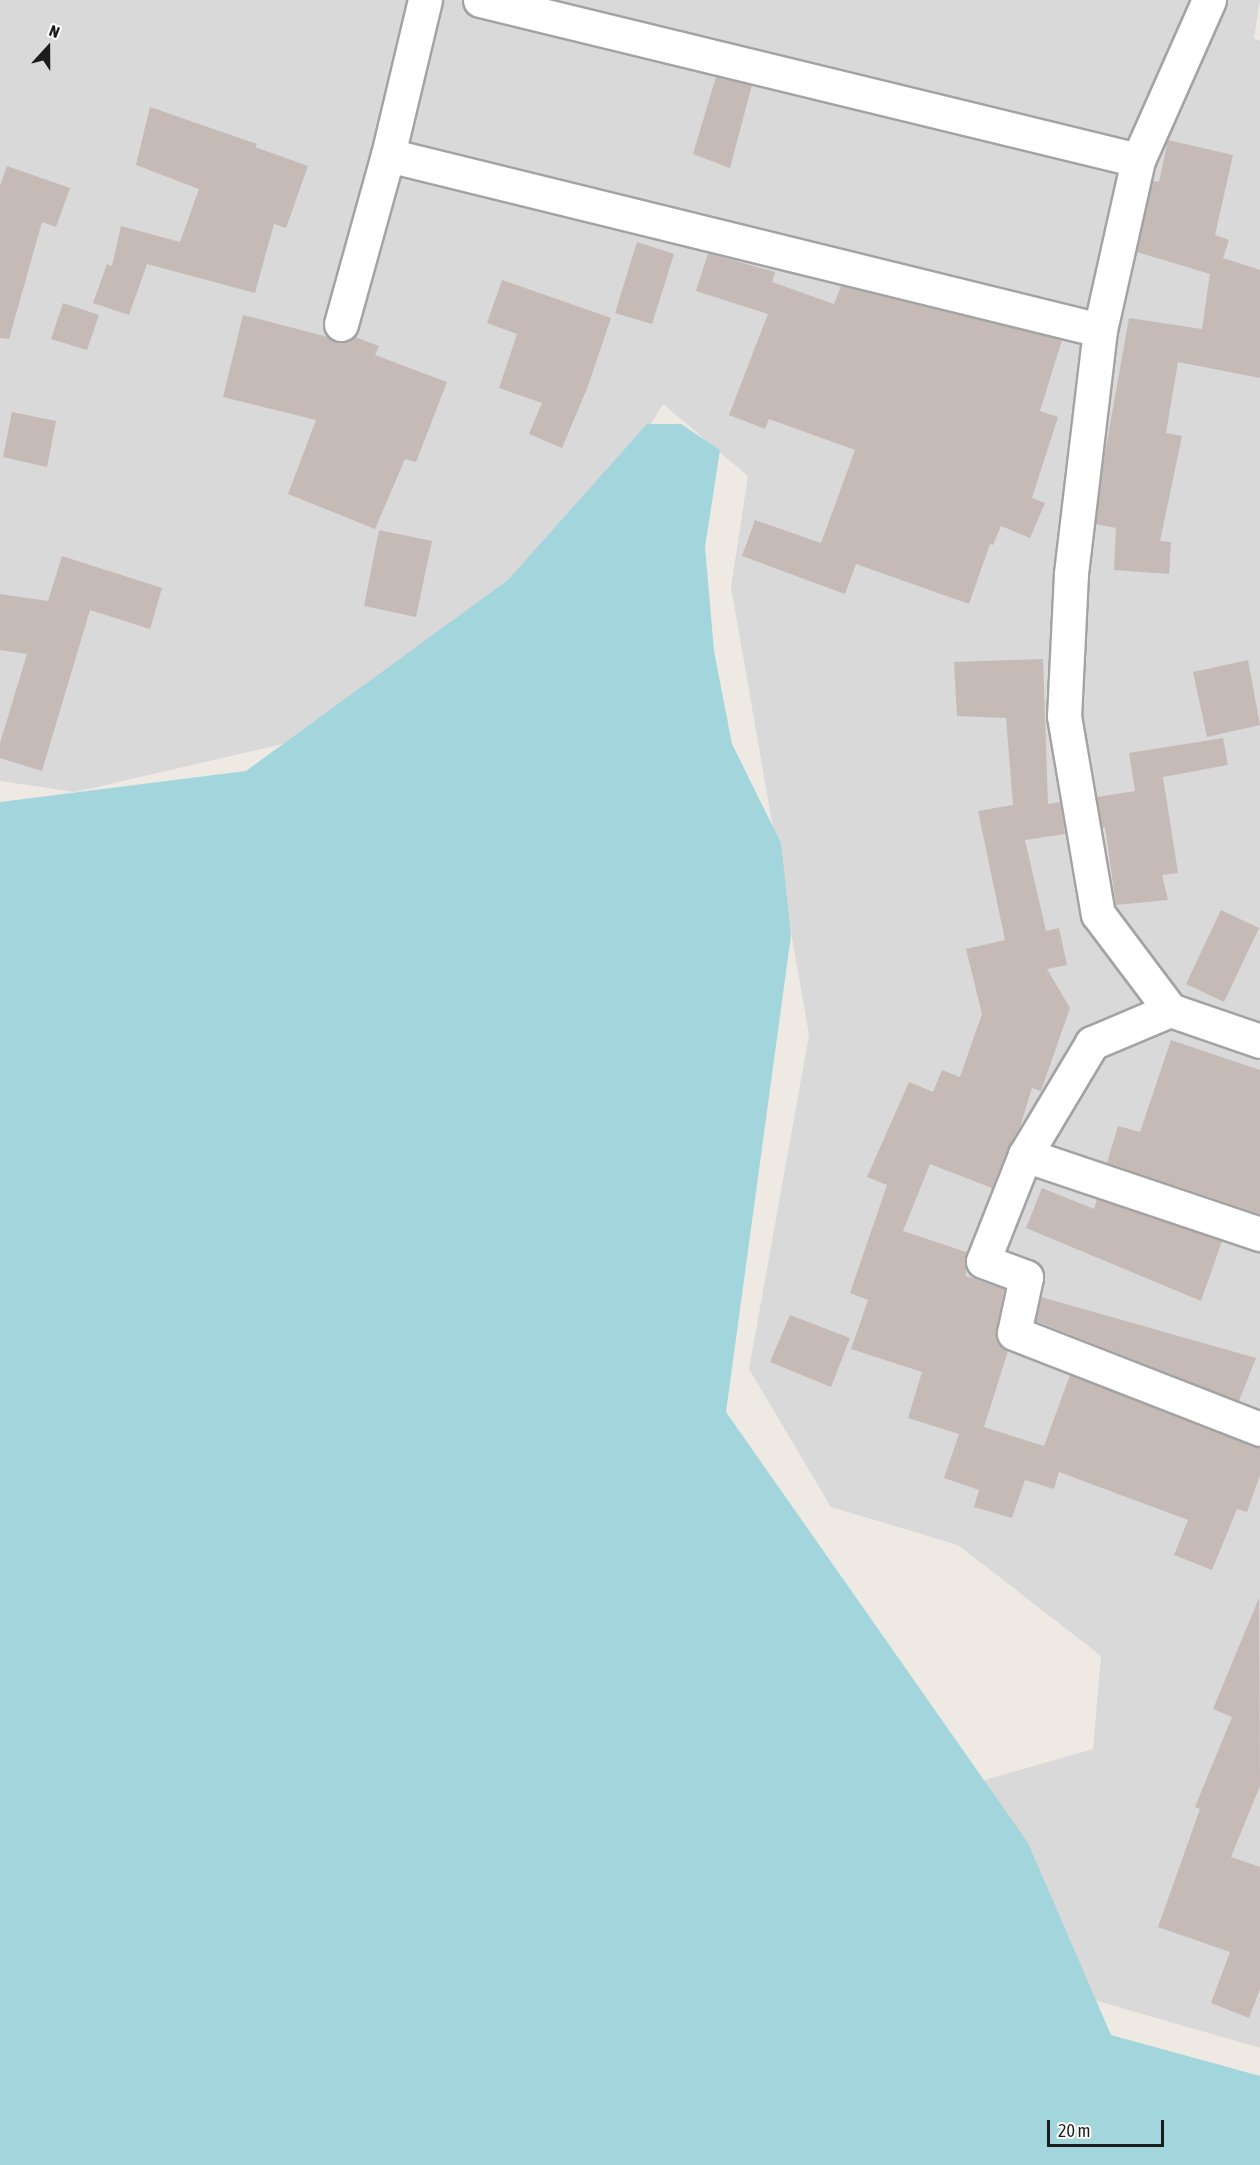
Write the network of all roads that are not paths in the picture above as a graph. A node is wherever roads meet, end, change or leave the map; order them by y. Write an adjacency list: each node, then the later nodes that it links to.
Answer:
1 (425, 0): 4 (street)
2 (480, 0): 5 (street)
3 (1209, 0): 5 (street)
4 (388, 155): 6 (street); 7 (street)
5 (1138, 160): 7 (street)
6 (341, 324)
7 (1100, 330): 8 (street)
8 (1170, 1010): 9 (street); 10 (street)
9 (1260, 1041)
10 (1025, 1155): 11 (street); 12 (street)
11 (1260, 1234)
12 (1260, 1429)

